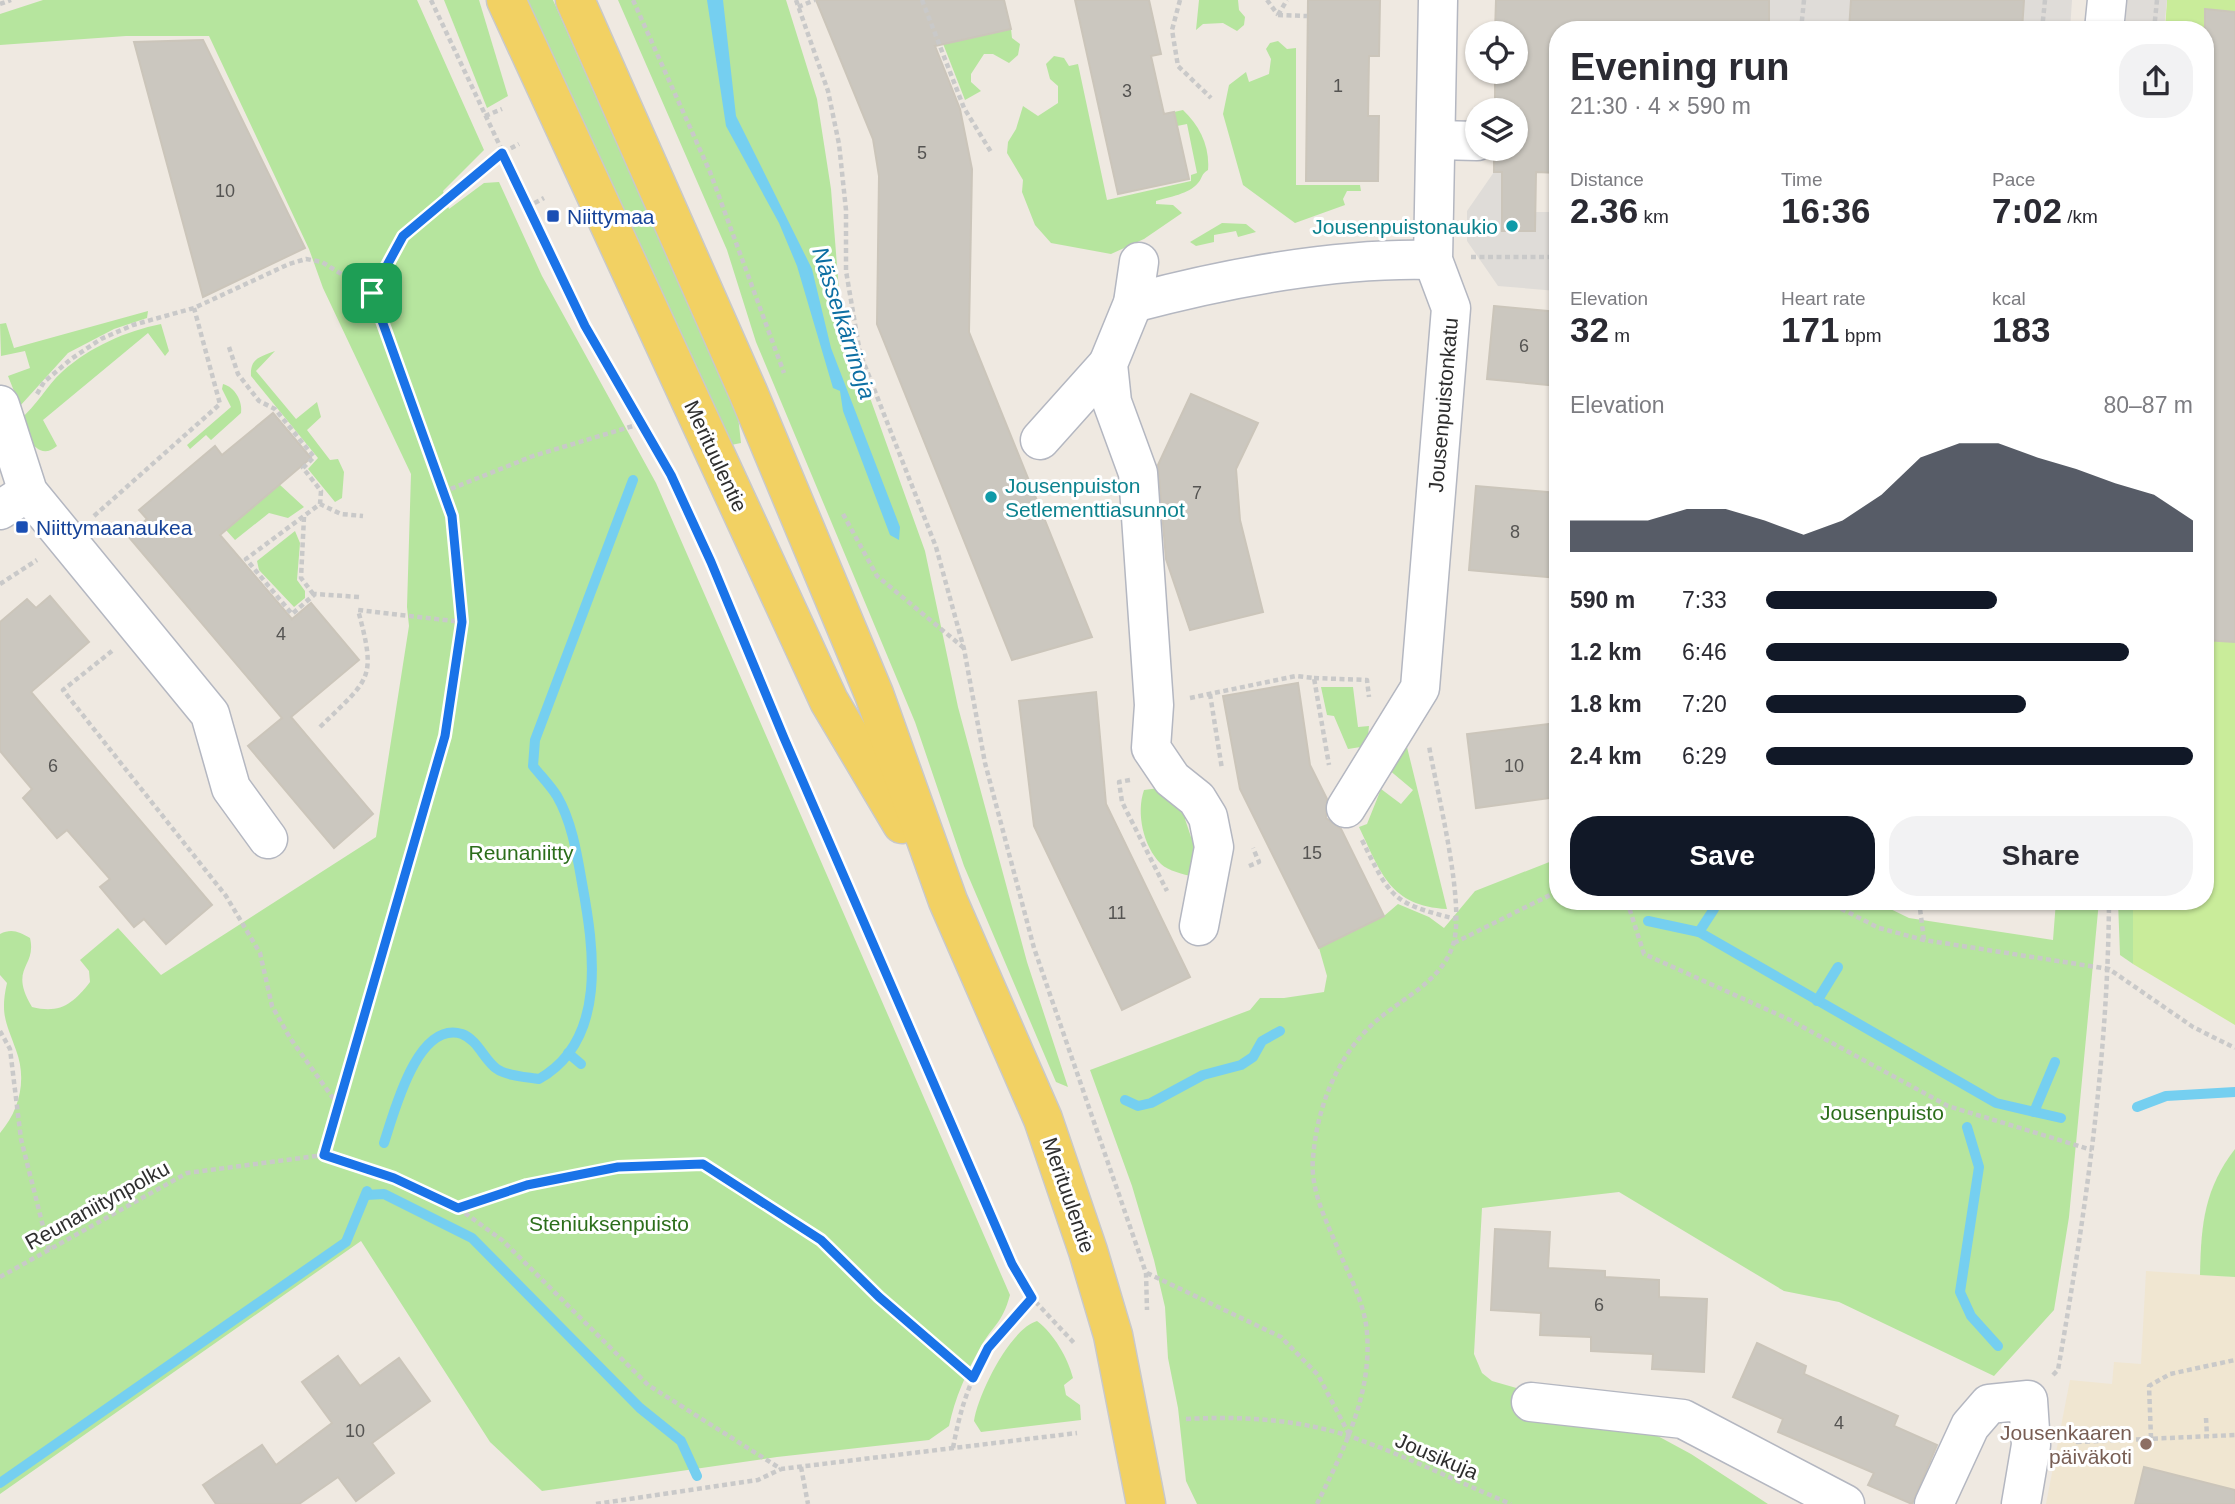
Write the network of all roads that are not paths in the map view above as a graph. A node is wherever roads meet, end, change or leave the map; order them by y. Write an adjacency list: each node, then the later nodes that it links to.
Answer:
1 (506, 0): 17 (main road, Merituulentie)
2 (575, 0): 17 (main road, Merituulentie)
3 (1438, 0): 6 (street, Jousenpuistonkatu)
4 (2107, 0): 5 (street)
5 (2105, 21)
6 (1436, 140): 7 (street); 8 (street, Jousenpuistonkatu)
7 (1465, 141)
8 (1433, 260): 10 (street); 15 (street, Jousenpuistonkatu)
9 (1139, 262): 10 (street)
10 (1133, 303): 11 (street)
11 (1108, 364): 13 (street); 18 (street)
12 (3, 413): 14 (street)
13 (1040, 440)
14 (14, 501): 16 (street)
15 (1346, 808)
16 (268, 839)
17 (948, 901): 20 (main road, Merituulentie)
18 (1201, 916)
19 (1531, 1402): 21 (street)
20 (1146, 1504)
21 (1846, 1504)
22 (1934, 1504): 23 (street)
23 (2021, 1504)

